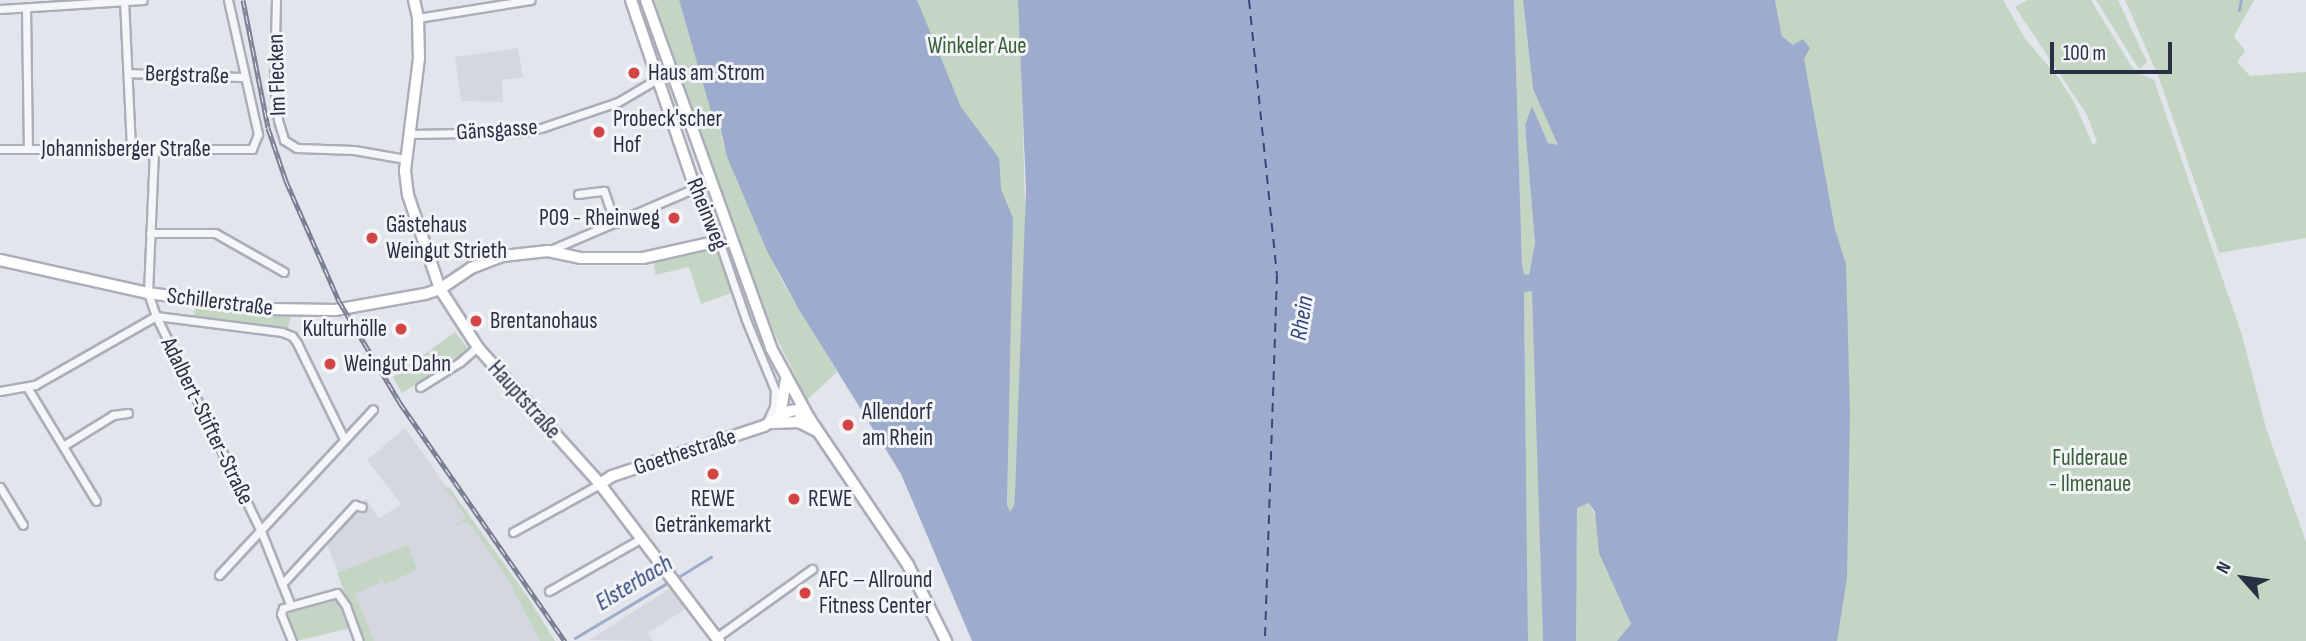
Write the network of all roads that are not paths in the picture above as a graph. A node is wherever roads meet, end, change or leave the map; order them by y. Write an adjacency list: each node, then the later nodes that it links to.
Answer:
1 (124, 0): 2 (street); 9 (street); 13 (street)
2 (143, 0)
3 (228, 0): 14 (street)
4 (276, 0): 21 (street, Im Flecken)
5 (414, 0): 12 (street, Hauptstraße)
6 (531, 0): 12 (street)
7 (631, 0): 15 (street, Rheinweg)
8 (646, 0): 34 (main road)
9 (58, 3): 10 (street)
10 (26, 8): 11 (street); 18 (street)
11 (0, 9)
12 (418, 18): 16 (street, Hauptstraße)
13 (129, 73): 14 (street, Bergstraße); 19 (street)
14 (244, 77): 20 (street, Johannisberger Straße)
15 (657, 79): 16 (street, Gänsgasse); 22 (street, Rheinweg)
16 (411, 134): 21 (street, Hauptstraße)
17 (0, 149): 18 (street, Johannisberger Straße)
18 (28, 149): 19 (street, Johannisberger Straße)
19 (131, 150): 20 (street, Johannisberger Straße)
20 (155, 150): 25 (street, Adalbert-Stifter-Straße)
21 (405, 159): 30 (street, Hauptstraße)
22 (695, 188): 24 (street); 26 (street, Rheinweg)
23 (578, 194): 24 (street)
24 (615, 223): 27 (street)
25 (150, 233): 29 (street); 31 (street, Adalbert-Stifter-Straße)
26 (719, 241): 27 (street, Schillerstraße); 41 (street, Rheinweg)
27 (548, 251): 30 (street, Schillerstraße)
28 (0, 260): 31 (street, Schillerstraße)
29 (284, 271)
30 (440, 289): 31 (street, Schillerstraße); 33 (street, Hauptstraße)
31 (148, 293): 32 (street, Adalbert-Stifter-Straße)
32 (156, 316): 35 (street); 44 (street); 51 (street, Adalbert-Stifter-Straße)
33 (477, 347): 36 (street); 46 (street, Hauptstraße)
34 (786, 379): 39 (main road); 41 (street)
35 (27, 387): 37 (street); 45 (street)
36 (420, 387)
37 (0, 391)
38 (373, 409): 44 (street)
39 (803, 409): 41 (street); 42 (street); 43 (main road)
40 (128, 413): 45 (street)
41 (772, 422): 42 (street); 46 (street, Goethestraße)
42 (799, 422): 43 (street)
43 (817, 431): 62 (main road)
44 (344, 439): 51 (street)
45 (63, 446): 48 (street)
46 (600, 484): 52 (street); 53 (street, Hauptstraße)
47 (0, 486): 50 (street)
48 (96, 500)
49 (362, 506): 56 (street)
50 (23, 526)
51 (261, 531): 55 (street); 56 (street, Adalbert-Stifter-Straße)
52 (513, 532)
53 (642, 538): 57 (street); 59 (street, Hauptstraße)
54 (812, 569): 59 (street)
55 (219, 575)
56 (282, 584): 58 (street, Adalbert-Stifter-Straße)
57 (550, 591)
58 (290, 604): 60 (street, Adalbert-Stifter-Straße); 61 (street)
59 (718, 639)
60 (292, 641)
61 (359, 641)
62 (946, 641)

